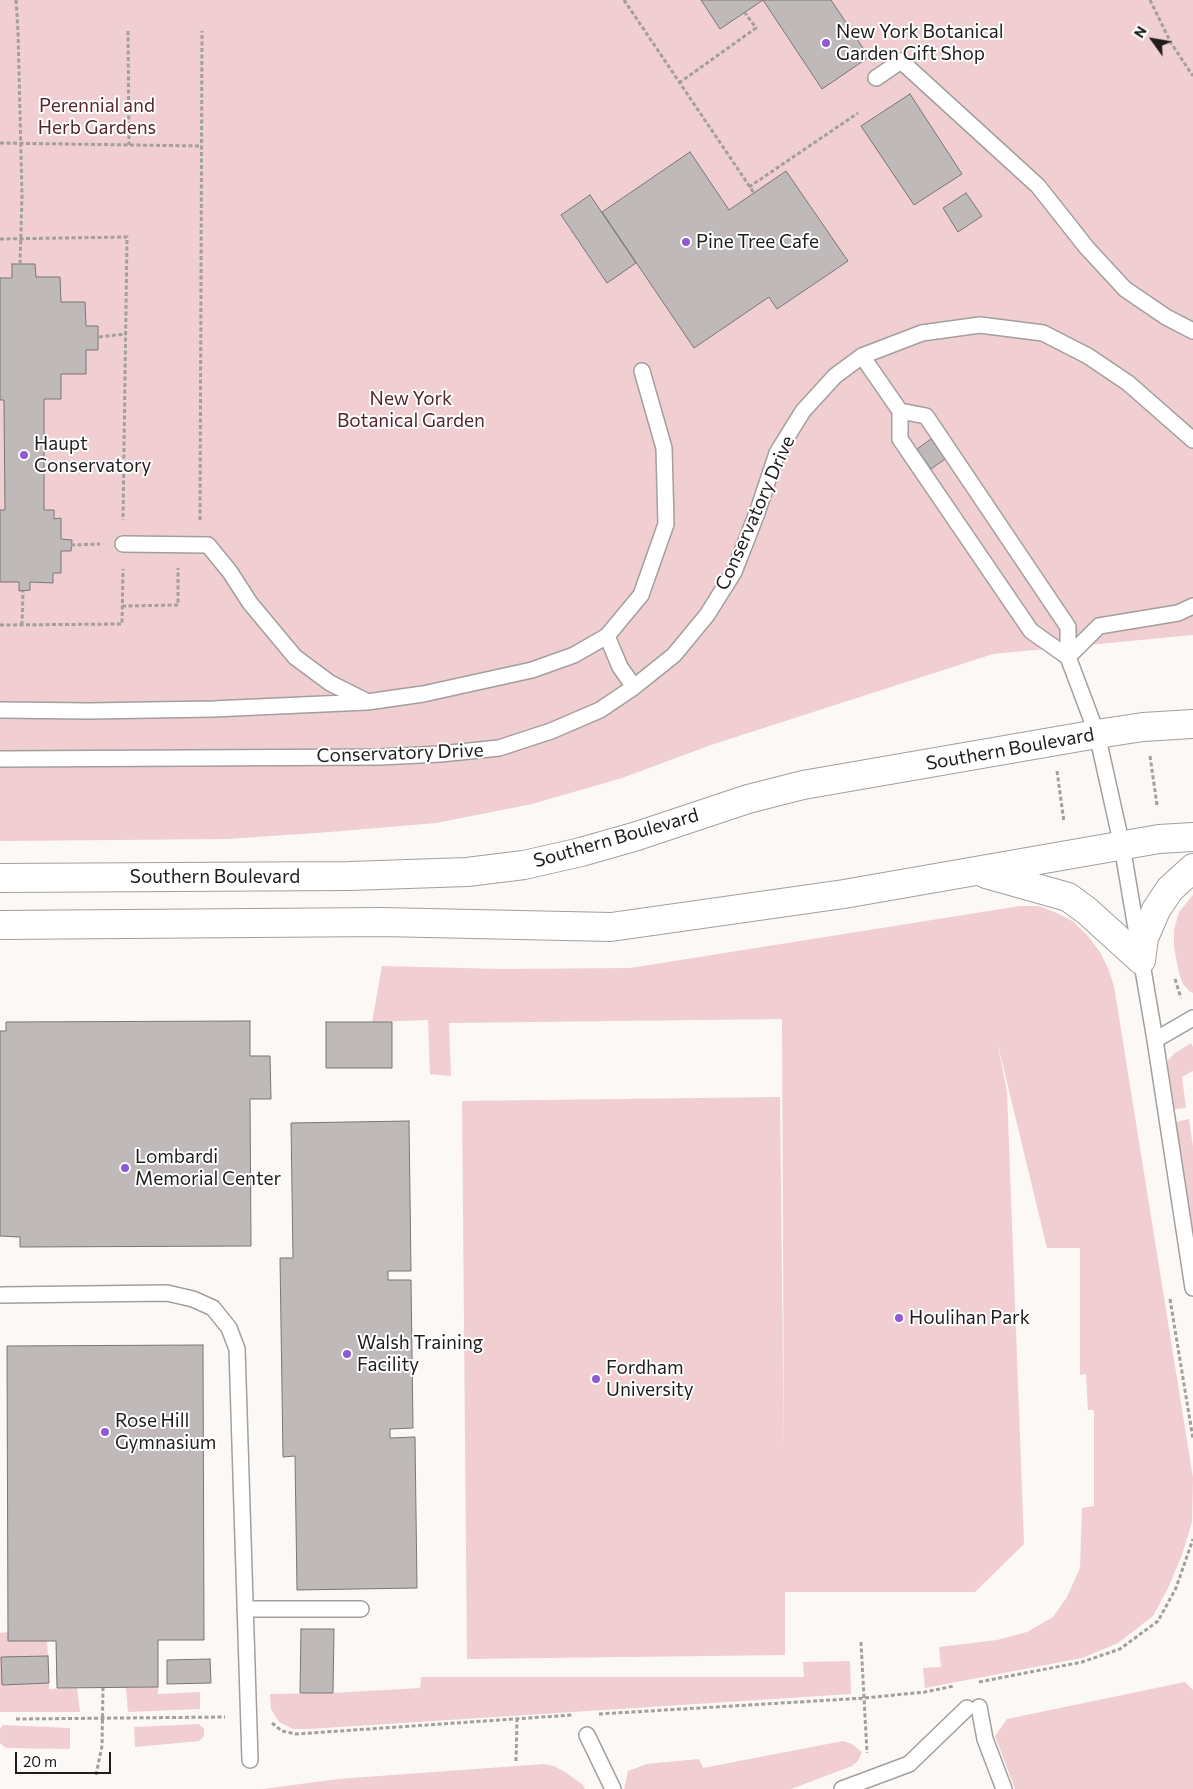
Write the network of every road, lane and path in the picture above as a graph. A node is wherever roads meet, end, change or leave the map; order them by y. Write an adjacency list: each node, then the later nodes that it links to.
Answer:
1 (16, 0): 12 (path)
2 (624, 0): 9 (path)
3 (1150, 0): 7 (path)
4 (745, 13): 9 (path)
5 (128, 31): 13 (path)
6 (202, 31): 14 (path)
7 (1193, 76)
8 (876, 78): 20 (lane)
9 (679, 83): 15 (path)
10 (858, 113): 15 (path)
11 (0, 143): 12 (path)
12 (20, 144): 13 (path); 17 (path)
13 (129, 145): 14 (path)
14 (201, 146): 29 (path)
15 (750, 187): 16 (path)
16 (754, 193)
17 (20, 238): 18 (path); 19 (path); 21 (path)
18 (0, 239)
19 (20, 264)
20 (1193, 331)
21 (126, 334): 22 (path); 27 (path)
22 (98, 337)
23 (862, 356): 25 (lane); 26 (lane, Conservatory Drive); 37 (lane, Conservatory Drive)
24 (642, 370): 35 (lane)
25 (900, 411): 36 (lane); 36 (lane)
26 (1193, 440)
27 (123, 544): 28 (lane); 31 (path)
28 (178, 545): 29 (lane); 31 (path)
29 (200, 545): 38 (lane)
30 (23, 591): 34 (path)
31 (122, 606): 34 (path)
32 (1193, 606): 36 (lane)
33 (0, 625): 34 (path)
34 (22, 625)
35 (607, 636): 37 (lane); 38 (lane)
36 (1068, 657): 41 (lane)
37 (634, 687): 43 (lane, Conservatory Drive)
38 (367, 702): 39 (lane)
39 (0, 710)
40 (1193, 724): 41 (main road, Southern Boulevard)
41 (1097, 734): 48 (lane); 51 (main road, Southern Boulevard)
42 (1149, 747): 45 (path)
43 (0, 759)
44 (1056, 766): 46 (path)
45 (1157, 805)
46 (1064, 822)
47 (1193, 837): 48 (main road)
48 (1122, 846): 50 (main road); 53 (lane)
49 (1193, 868): 53 (main road)
50 (977, 872): 52 (main road); 53 (main road)
51 (0, 878)
52 (0, 925)
53 (1141, 960): 55 (lane)
54 (1193, 1018): 55 (lane)
55 (1155, 1040): 56 (lane)
56 (1193, 1288)
57 (2, 1296): 61 (lane)
58 (1193, 1397): 59 (path)
59 (1186, 1398)
60 (1193, 1539): 64 (path)
61 (245, 1609): 62 (lane); 70 (lane)
62 (361, 1609)
63 (861, 1642): 67 (path)
64 (974, 1682)
65 (955, 1686): 67 (path)
66 (103, 1688): 72 (path)
67 (865, 1698): 68 (path); 79 (path)
68 (597, 1714)
69 (577, 1715): 73 (path)
70 (249, 1716): 72 (path); 76 (lane)
71 (269, 1716): 73 (path)
72 (102, 1719): 74 (path); 78 (path)
73 (517, 1719): 77 (path)
74 (16, 1720)
75 (587, 1735): 80 (lane)
76 (250, 1760)
77 (516, 1760)
78 (96, 1775)
79 (856, 1784): 81 (lane); 82 (lane)
80 (613, 1789)
81 (842, 1789)
82 (1004, 1789)

